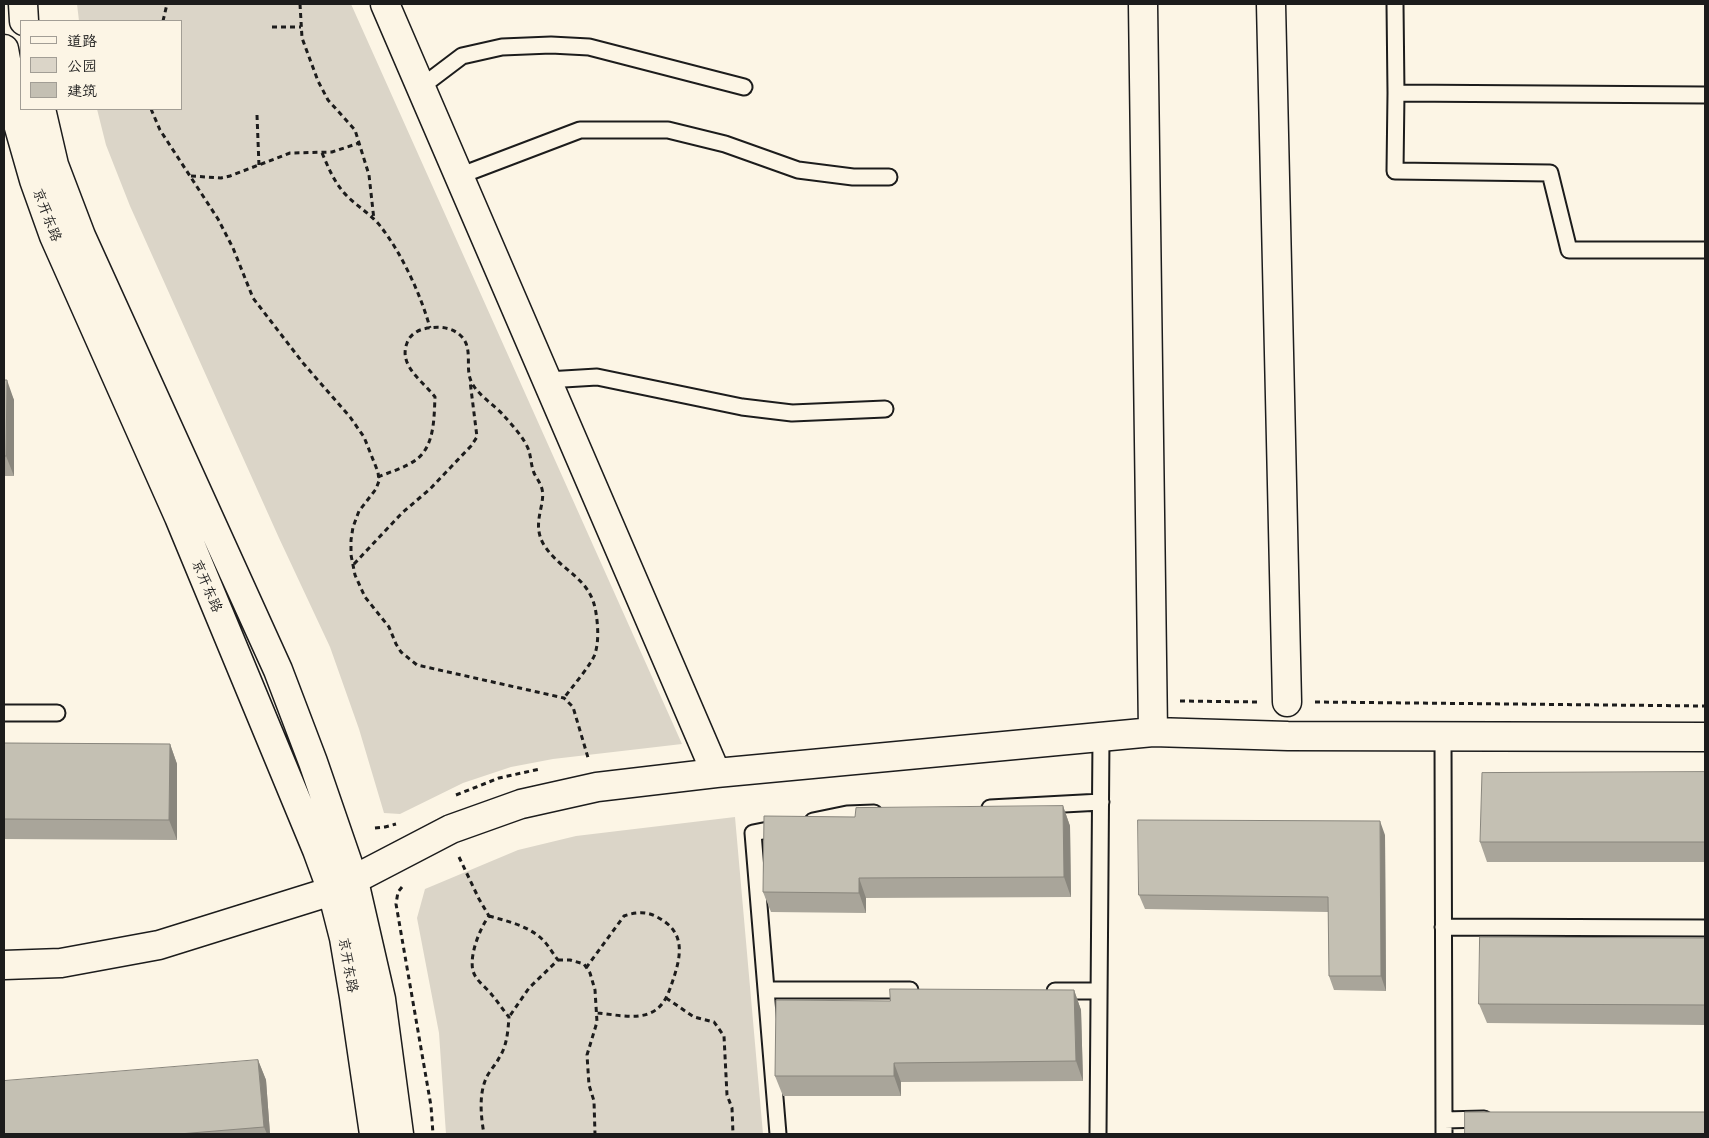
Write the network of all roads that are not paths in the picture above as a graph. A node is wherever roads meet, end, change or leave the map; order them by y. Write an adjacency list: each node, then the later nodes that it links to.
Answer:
1 (23, 4): 6 (street)
2 (384, 4): 8 (street)
3 (1143, 4): 21 (street)
4 (1271, 4): 18 (street)
5 (1394, 4): 10 (lane)
6 (24, 20)
7 (4, 49): 29 (street, 京开东路)
8 (420, 87): 9 (lane); 13 (street)
9 (744, 87)
10 (1396, 93): 11 (lane); 15 (lane)
11 (1705, 95)
12 (41, 110): 29 (street, 京开东路)
13 (459, 176): 14 (lane); 16 (street)
14 (889, 177)
15 (1705, 250)
16 (547, 380): 17 (lane); 25 (street)
17 (885, 409)
18 (1287, 702)
19 (4, 712): 20 (lane)
20 (57, 713)
21 (1153, 732): 22 (street); 23 (street)
22 (1101, 736): 25 (street); 26 (lane)
23 (1443, 736): 24 (street); 30 (lane)
24 (1705, 738)
25 (716, 773): 29 (street)
26 (1101, 802): 27 (lane); 36 (lane)
27 (974, 808)
28 (886, 812): 33 (lane)
29 (343, 886): 32 (street); 39 (street, 京开东路); 40 (street, 京开东路)
30 (1443, 927): 31 (lane); 38 (lane)
31 (1705, 928)
32 (4, 964)
33 (766, 990): 34 (lane); 41 (lane)
34 (923, 990)
35 (1040, 990): 36 (lane)
36 (1099, 991): 42 (lane)
37 (1502, 1119): 38 (lane)
38 (1444, 1127)
39 (374, 1134)
40 (399, 1134)
41 (778, 1134)
42 (1098, 1134)

